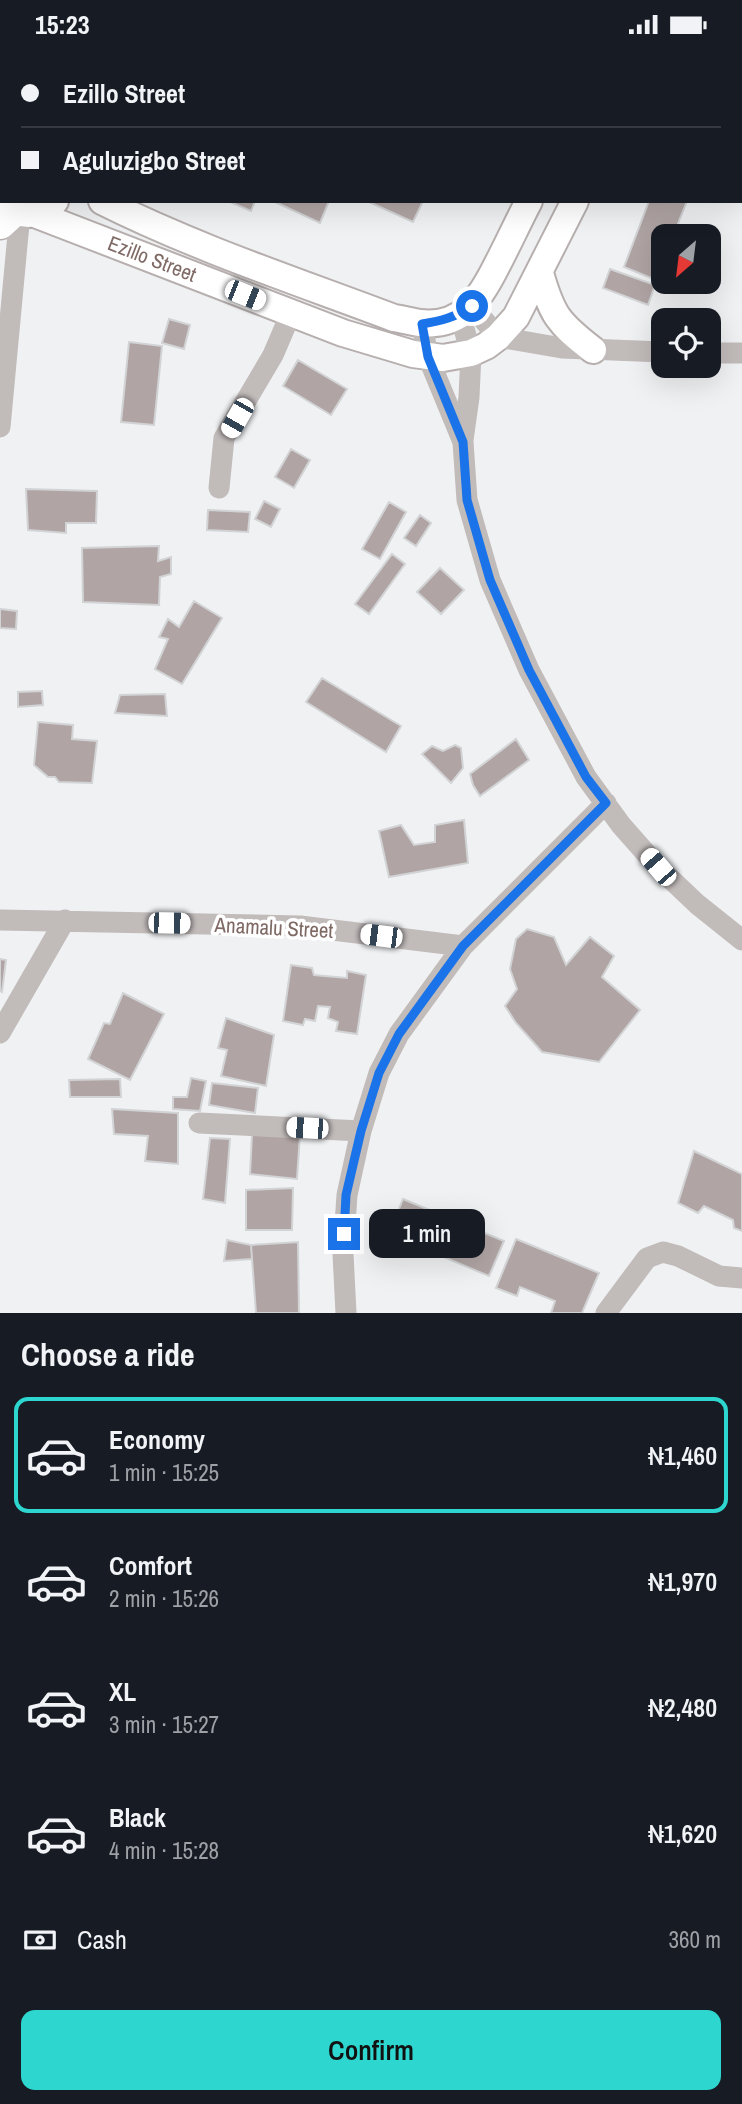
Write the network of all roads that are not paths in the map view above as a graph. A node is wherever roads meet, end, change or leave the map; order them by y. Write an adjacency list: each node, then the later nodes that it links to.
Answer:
1 (106, 203): 8 (main road, Ezillo Street)
2 (528, 203): 6 (main road)
3 (574, 203): 5 (main road)
4 (21, 210): 7 (main road, Ezillo Street); 16 (street)
5 (540, 273): 9 (main road); 10 (main road)
6 (466, 311): 8 (main road, Ezillo Street); 9 (street); 12 (street)
7 (291, 313): 15 (main road, Ezillo Street); 18 (street)
8 (422, 324): 15 (street)
9 (498, 337): 10 (street); 12 (main road)
10 (593, 350): 11 (street)
11 (651, 352)
12 (471, 353): 15 (main road, Ezillo Street); 17 (street)
13 (721, 353): 14 (street)
14 (742, 353)
15 (428, 357): 17 (street)
16 (0, 428)
17 (463, 442): 19 (street)
18 (219, 488)
19 (606, 803): 22 (street); 23 (street)
20 (0, 921): 21 (street, Anamalu Street)
21 (65, 921): 23 (street, Anamalu Street); 24 (street)
22 (742, 940)
23 (463, 946): 26 (street)
24 (0, 1033)
25 (199, 1123): 26 (street)
26 (361, 1131): 28 (street)
27 (742, 1278): 29 (street)
28 (346, 1313)
29 (606, 1313)

